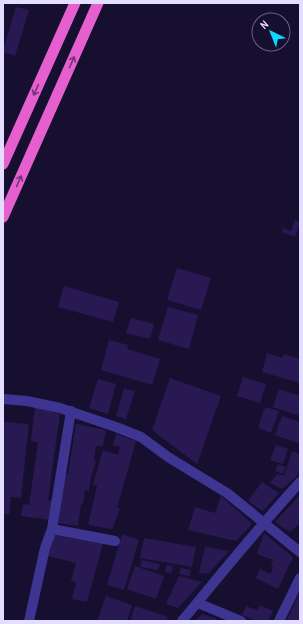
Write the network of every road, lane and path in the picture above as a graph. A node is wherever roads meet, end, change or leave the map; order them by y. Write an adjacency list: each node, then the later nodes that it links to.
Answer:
1 (75, 3): 3 (highway, one-way to 3)
2 (98, 3): 4 (highway, one-way to 2)
3 (3, 164)
4 (3, 216)
5 (3, 399): 6 (street)
6 (71, 411): 8 (street); 9 (street)
7 (300, 482): 8 (street)
8 (263, 523): 11 (street); 13 (street)
9 (52, 529): 10 (street); 14 (street)
10 (115, 541)
11 (300, 552)
12 (300, 578): 17 (street)
13 (198, 604): 15 (street); 16 (street)
14 (29, 621)
15 (182, 621)
16 (241, 621)
17 (279, 621)

